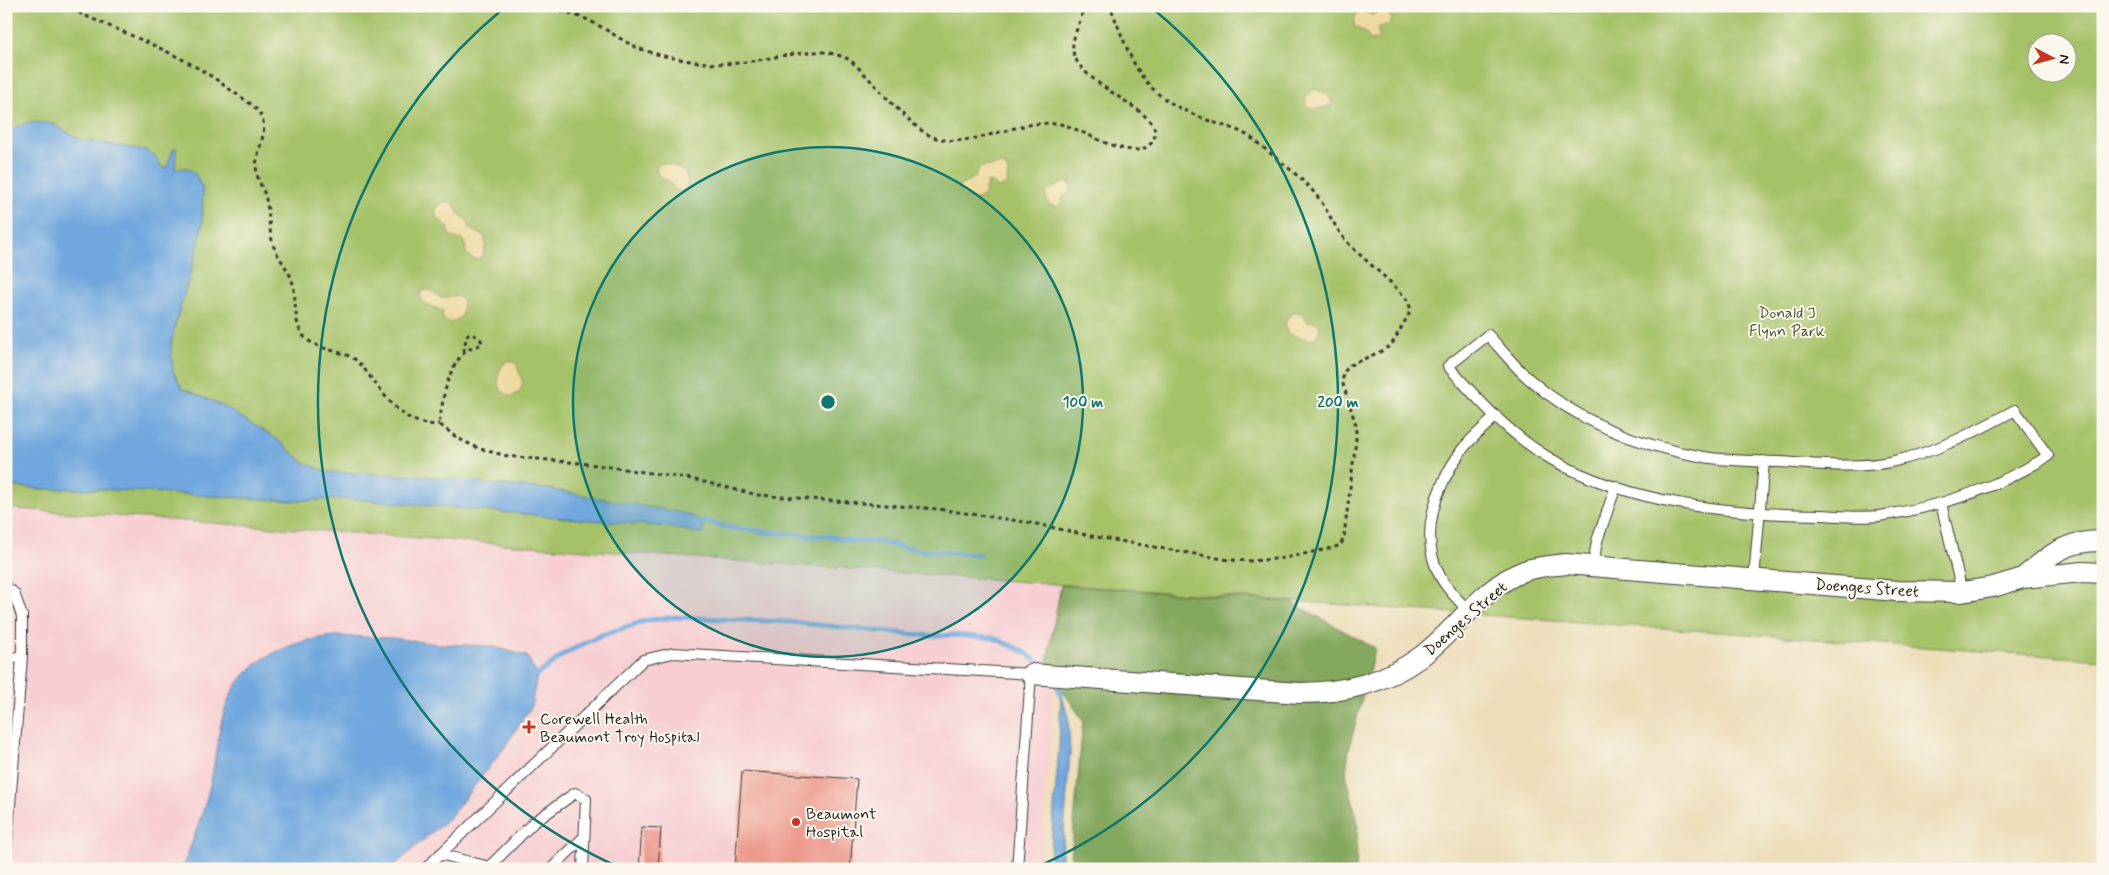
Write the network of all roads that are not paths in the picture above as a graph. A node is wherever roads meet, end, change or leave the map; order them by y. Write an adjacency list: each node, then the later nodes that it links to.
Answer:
1 (1496, 416): 2 (lane); 3 (lane); 13 (lane)
2 (1764, 461): 4 (lane); 5 (lane)
3 (1616, 486): 5 (lane); 7 (lane)
4 (1941, 503): 5 (lane); 12 (lane)
5 (1760, 513): 10 (lane)
6 (2103, 541): 9 (street, Doenges Street)
7 (1593, 565): 10 (street, Doenges Street); 13 (street, Doenges Street)
8 (2103, 573): 9 (street, Doenges Street)
9 (2023, 578): 12 (street, Doenges Street)
10 (1754, 579): 12 (street, Doenges Street)
11 (6, 587): 15 (lane)
12 (1962, 592)
13 (1469, 612): 16 (street, Doenges Street)
14 (6, 657): 15 (lane)
15 (22, 658): 18 (lane)
16 (1031, 674): 19 (lane); 24 (lane)
17 (584, 837): 20 (lane); 22 (lane); 23 (lane)
18 (6, 853)
19 (440, 854): 20 (lane); 21 (lane)
20 (488, 868)
21 (426, 869)
22 (551, 869)
23 (583, 869)
24 (1017, 869)

